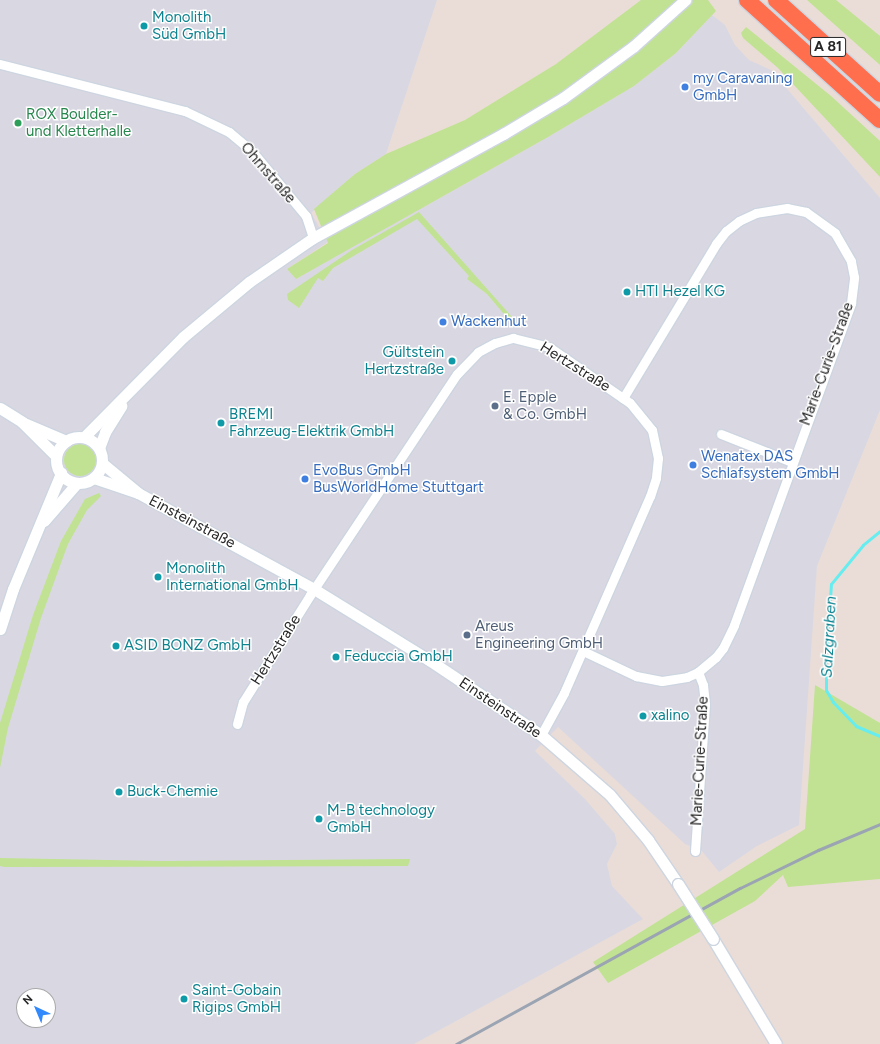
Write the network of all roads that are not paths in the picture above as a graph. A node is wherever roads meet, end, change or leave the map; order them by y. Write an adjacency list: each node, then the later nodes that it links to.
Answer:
1 (684, 0): 7 (street)
2 (747, 0): 6 (highway, A 81)
3 (776, 0): 5 (highway, A 81)
4 (0, 64): 7 (street, Ohmstraße)
5 (880, 94)
6 (880, 120)
7 (314, 238): 8 (street)
8 (126, 397): 13 (street); 15 (street)
9 (623, 398): 17 (street, Marie-Curie-Straße); 24 (street, Hertzstraße); 26 (street, Hertzstraße)
10 (0, 408): 11 (street)
11 (22, 422): 14 (street); 16 (street)
12 (721, 434): 17 (street)
13 (84, 437): 14 (street); 15 (street)
14 (66, 441): 16 (street)
15 (99, 448): 18 (street)
16 (56, 456): 19 (street)
17 (792, 462): 27 (street, Marie-Curie-Straße)
18 (102, 463): 20 (street); 22 (street, Einsteinstraße)
19 (61, 474): 21 (street); 23 (street)
20 (94, 478): 21 (street); 22 (street, Einsteinstraße)
21 (77, 483): 23 (street)
22 (138, 493): 24 (street, Einsteinstraße)
23 (41, 525): 25 (street)
24 (314, 589): 28 (street, Hertzstraße); 29 (street, Einsteinstraße)
25 (0, 629)
26 (583, 651): 27 (street, Marie-Curie-Straße); 29 (street, Hertzstraße)
27 (698, 672): 30 (street, Marie-Curie-Straße)
28 (237, 724)
29 (541, 735): 31 (street, Einsteinstraße, bridge)
30 (695, 852)
31 (776, 1044)

